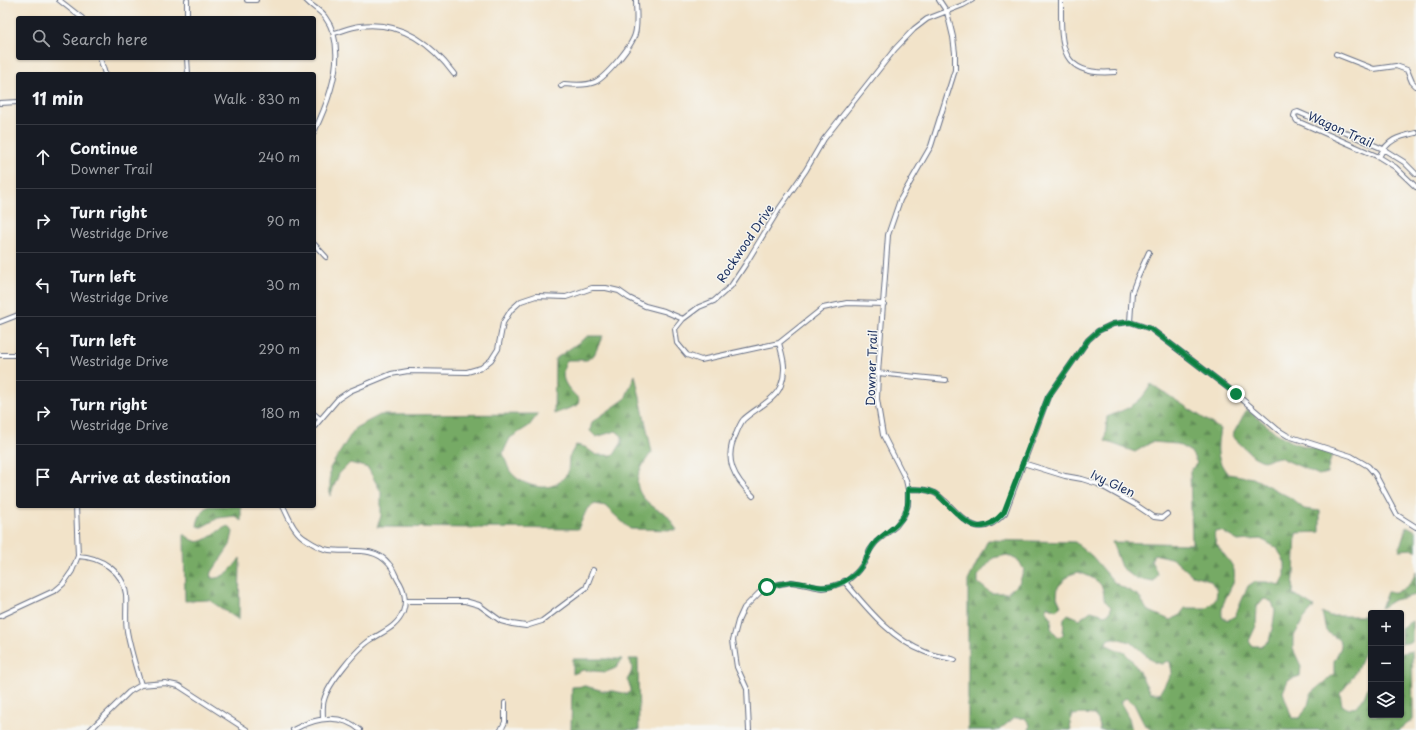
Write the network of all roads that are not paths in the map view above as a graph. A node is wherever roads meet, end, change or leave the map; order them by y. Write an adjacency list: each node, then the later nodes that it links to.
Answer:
1 (59, 0): 11 (street)
2 (187, 0): 12 (street)
3 (247, 0): 4 (street)
4 (256, 0)
5 (306, 0): 13 (street)
6 (636, 0): 21 (street)
7 (939, 0): 10 (street, Downer Trail)
8 (972, 0): 10 (street, Rockwood Drive)
9 (1061, 0): 19 (street)
10 (946, 12): 34 (street, Downer Trail); 36 (street, Rockwood Drive)
11 (79, 16)
12 (187, 16)
13 (334, 33): 20 (street); 25 (street)
14 (1336, 54): 22 (street)
15 (101, 60): 17 (street)
16 (187, 60): 18 (street)
17 (104, 72)
18 (188, 72)
19 (1115, 72)
20 (454, 74)
21 (561, 86)
22 (1416, 86)
23 (16, 102): 24 (street)
24 (0, 103)
25 (316, 128)
26 (1416, 133): 27 (street)
27 (1383, 149): 28 (street); 28 (street, Wagon Trail); 29 (street, Wagon Trail)
28 (1379, 157): 30 (street, Wagon Trail)
29 (1416, 174)
30 (1416, 187)
31 (316, 246): 33 (street)
32 (1149, 252): 38 (street)
33 (326, 257)
34 (884, 304): 39 (street); 42 (street, Downer Trail)
35 (16, 316): 37 (street)
36 (683, 319): 39 (street); 45 (street)
37 (0, 322)
38 (1130, 322): 47 (street); 53 (street)
39 (779, 343): 49 (street)
40 (0, 355): 41 (street)
41 (16, 355)
42 (878, 373): 43 (street); 48 (street, Downer Trail)
43 (946, 380)
44 (316, 416): 45 (street)
45 (320, 419): 46 (street)
46 (316, 424)
47 (1023, 463): 48 (street); 52 (street, Ivy Glen)
48 (908, 489): 56 (street, Downer Trail)
49 (753, 496)
50 (76, 508): 54 (street)
51 (284, 508): 57 (street)
52 (1167, 514)
53 (1416, 527)
54 (78, 556): 58 (street); 60 (street)
55 (594, 570): 57 (street)
56 (844, 581): 59 (street); 69 (street, Downer Trail)
57 (405, 601): 62 (street)
58 (0, 616)
59 (955, 660)
60 (141, 685): 63 (street); 64 (street)
61 (505, 703): 68 (street)
62 (323, 719): 66 (street); 67 (street)
63 (241, 728): 65 (street)
64 (90, 730)
65 (247, 730)
66 (293, 730)
67 (360, 730)
68 (501, 730)
69 (749, 730)

